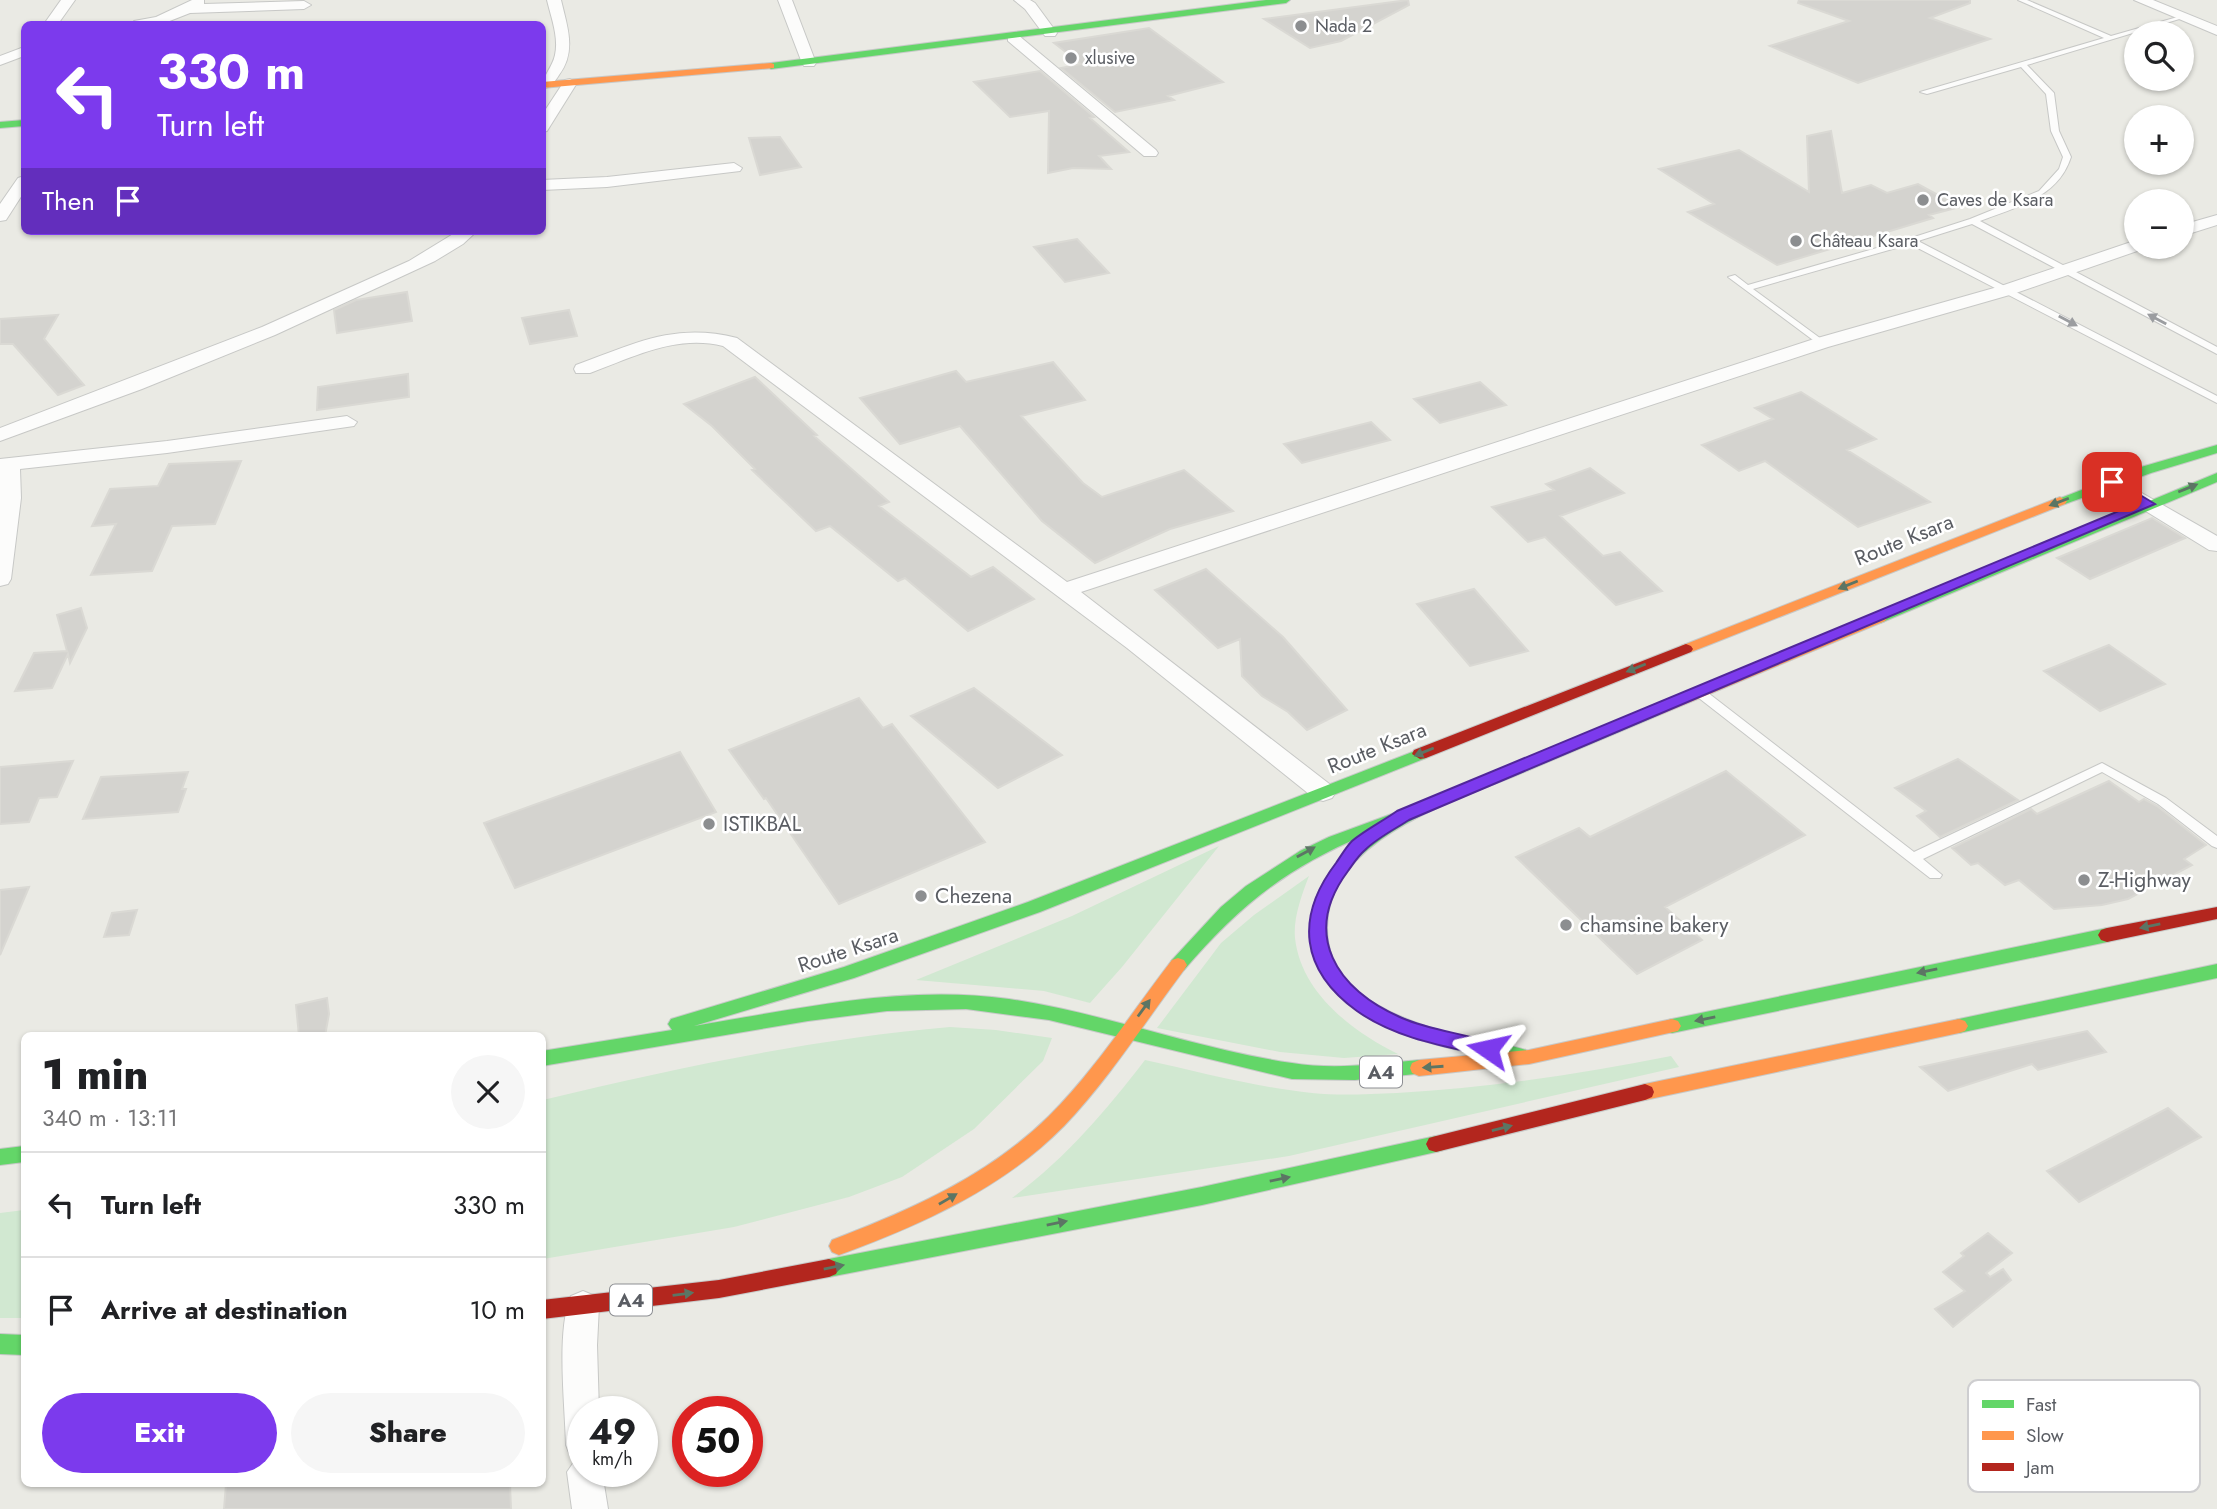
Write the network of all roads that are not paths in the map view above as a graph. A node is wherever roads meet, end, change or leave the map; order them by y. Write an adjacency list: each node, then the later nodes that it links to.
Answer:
1 (68, 0): 11 (street)
2 (554, 0): 21 (street)
3 (785, 0): 19 (street)
4 (1021, 0): 14 (street)
5 (1286, 0): 14 (main road)
6 (2021, 0): 16 (lane)
7 (2141, 0): 10 (street)
8 (193, 4): 9 (street); 12 (street)
9 (304, 5)
10 (2183, 17): 13 (street); 16 (lane)
11 (53, 21)
12 (159, 21)
13 (2217, 31)
14 (1050, 33): 15 (main road)
15 (1013, 38): 19 (main road); 28 (street)
16 (2110, 38): 20 (lane)
17 (21, 52): 18 (street)
18 (0, 61)
19 (809, 63): 22 (main road)
20 (2022, 64): 24 (lane); 34 (lane)
21 (546, 82)
22 (570, 83): 23 (main road); 25 (street)
23 (546, 85)
24 (1924, 92)
25 (546, 122)
26 (21, 123): 27 (main road)
27 (0, 125)
28 (1150, 153)
29 (734, 168): 31 (street)
30 (21, 185): 32 (street)
31 (546, 185)
32 (0, 216)
33 (2217, 220): 35 (street)
34 (1973, 221): 37 (lane); 39 (lane)
35 (2194, 227)
36 (463, 235): 48 (street)
37 (1911, 241): 41 (lane); 42 (lane)
38 (2124, 249): 39 (street)
39 (2062, 269): 42 (street); 44 (lane, one-way to 39)
40 (1731, 277): 41 (lane)
41 (1746, 288): 43 (lane)
42 (2007, 290): 43 (street); 46 (lane, one-way to 46)
43 (1821, 343): 56 (street)
44 (2217, 351)
45 (583, 369): 56 (street)
46 (2217, 400)
47 (347, 422): 50 (street)
48 (0, 435)
49 (2217, 449): 52 (main road, Route Ksara)
50 (5, 464): 55 (street)
51 (2217, 477): 53 (main road, one-way to 51)
52 (2112, 482): 53 (street); 58 (main road, Route Ksara, one-way to 58)
53 (2149, 504): 54 (street); 57 (main road)
54 (2217, 545)
55 (0, 579)
56 (1064, 590): 58 (street)
57 (1699, 692): 59 (main road); 61 (lane)
58 (1323, 792): 67 (main road, Route Ksara)
59 (1403, 816): 65 (main road, one-way to 59); 66 (main road)
60 (2217, 843): 61 (lane)
61 (1913, 858): 62 (lane)
62 (1936, 875)
63 (2217, 913): 66 (main road, A4, one-way to 66)
64 (2217, 971): 71 (main road, A4, one-way to 64)
65 (1128, 1030): 66 (main road, A4, one-way to 65); 68 (main road, A4); 71 (main road, one-way to 65)
66 (1529, 1057)
67 (546, 1058)
68 (546, 1058)
69 (21, 1154): 70 (main road)
70 (0, 1157)
71 (719, 1289): 72 (main road, A4, one-way to 71)
72 (583, 1306): 73 (main road, A4); 76 (street)
73 (546, 1310)
74 (0, 1344): 75 (main road)
75 (21, 1345)
76 (582, 1396)
77 (587, 1487): 78 (street)
78 (590, 1509)

